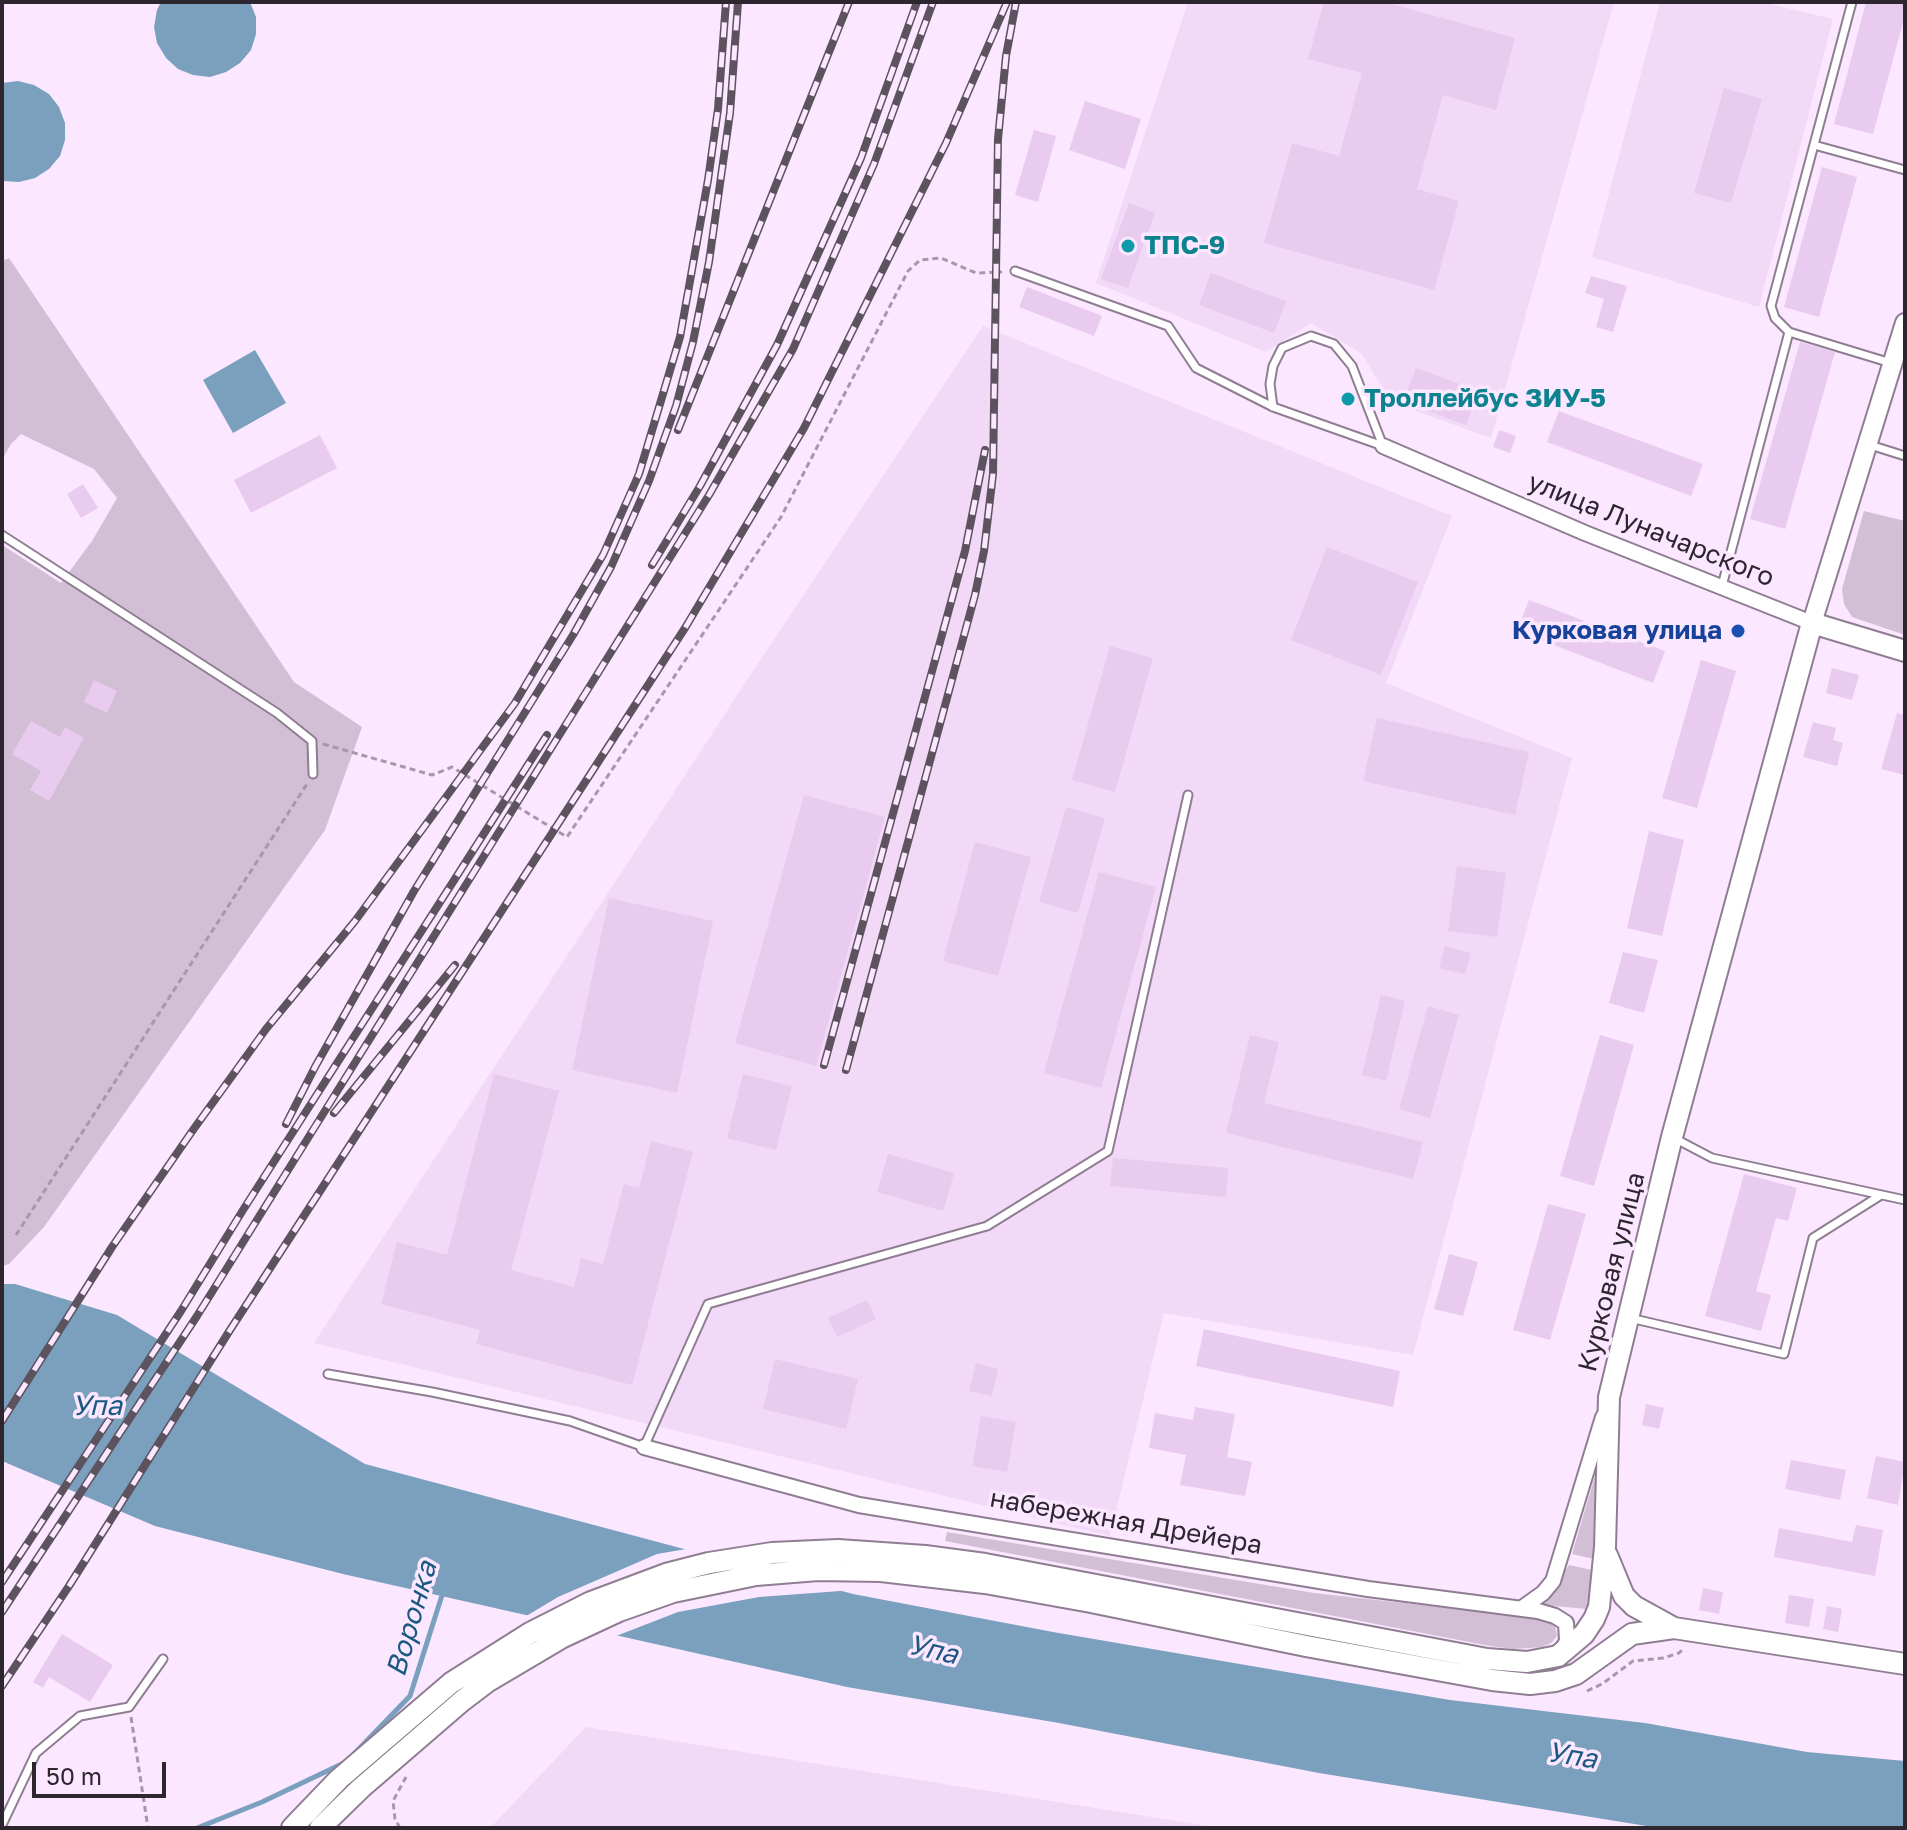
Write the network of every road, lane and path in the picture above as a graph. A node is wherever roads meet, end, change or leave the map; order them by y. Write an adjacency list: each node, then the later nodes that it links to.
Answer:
1 (1852, 2): 2 (lane)
2 (1814, 145): 3 (lane); 6 (lane)
3 (1905, 170)
4 (1015, 271): 8 (lane); 16 (path)
5 (1905, 323): 7 (street, Курковая улица)
6 (1789, 332): 7 (lane); 13 (lane)
7 (1893, 363): 9 (street, Курковая улица)
8 (1273, 407): 10 (lane); 10 (lane)
9 (1868, 444): 11 (lane); 14 (street, Курковая улица)
10 (1383, 446): 13 (street, улица Луначарского)
11 (1905, 456)
12 (2, 535): 16 (lane)
13 (1721, 588): 14 (street, улица Луначарского)
14 (1812, 623): 15 (main road, улица Луначарского); 19 (main road, Курковая улица)
15 (1905, 651)
16 (312, 741): 17 (lane)
17 (313, 774): 22 (path)
18 (1188, 795): 26 (lane)
19 (1672, 1137): 20 (lane); 23 (main road, Курковая улица)
20 (1881, 1195): 21 (lane); 23 (lane)
21 (1905, 1200)
22 (16, 1235)
23 (1628, 1318): 25 (main road, Курковая улица)
24 (328, 1374): 26 (lane)
25 (1609, 1397): 27 (main road, Курковая улица); 29 (street)
26 (644, 1447): 29 (street, набережная Дрейера)
27 (1605, 1547): 30 (main road); 31 (main road, Курковая улица)
28 (985, 1573): 30 (main road); 31 (main road); 38 (main road); 39 (main road)
29 (1522, 1608): 31 (street, набережная Дрейера)
30 (1674, 1628): 33 (main road)
31 (1558, 1656)
32 (163, 1659): 34 (lane)
33 (1905, 1664)
34 (129, 1707): 36 (lane); 37 (path)
35 (407, 1775): 40 (path)
36 (2, 1825)
37 (148, 1828)
38 (292, 1828)
39 (320, 1828)
40 (400, 1828)

